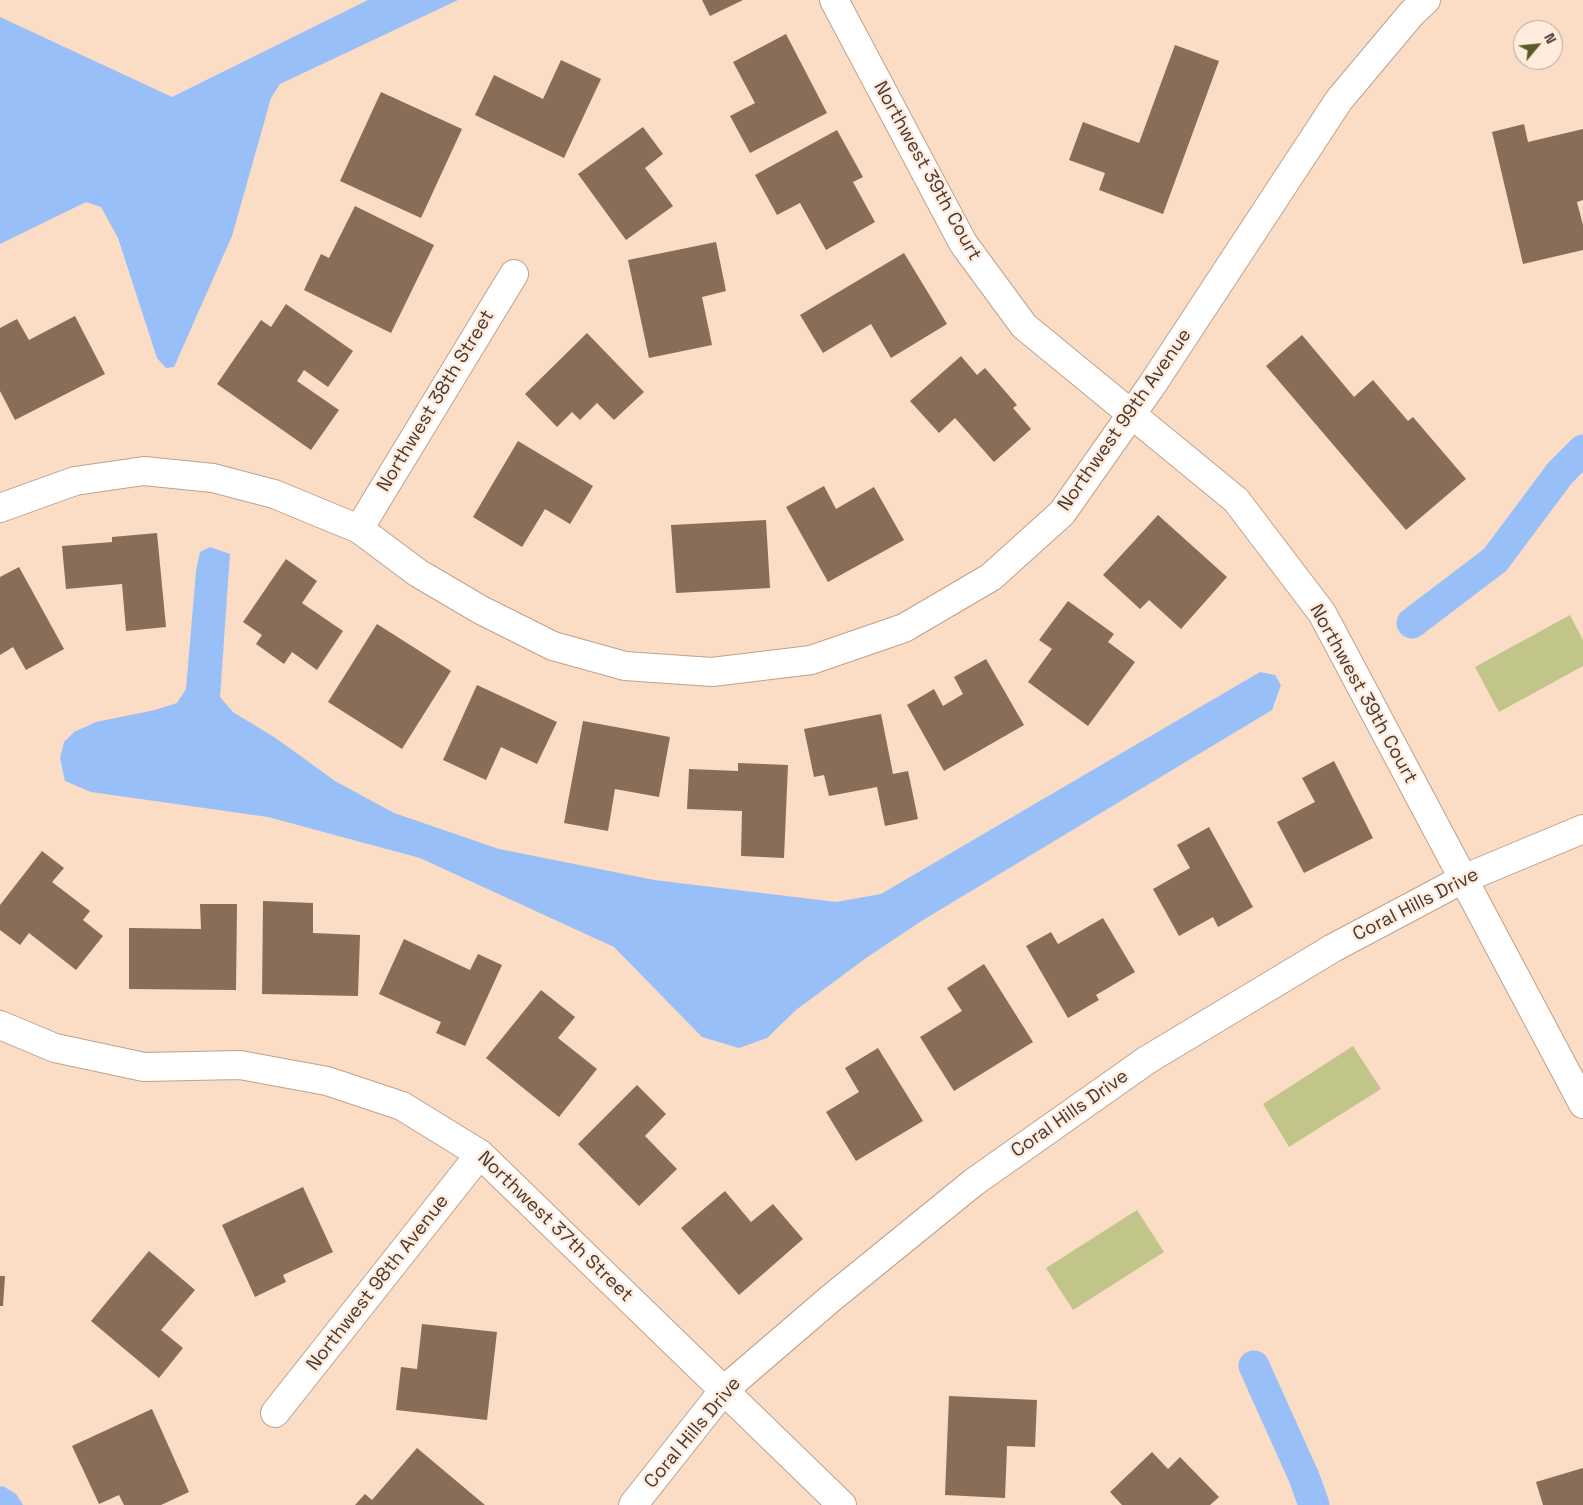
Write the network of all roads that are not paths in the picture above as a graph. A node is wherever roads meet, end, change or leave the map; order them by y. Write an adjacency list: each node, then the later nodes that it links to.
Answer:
1 (834, 0): 4 (street, Northwest 39th Court)
2 (1426, 0): 4 (street, Northwest 99th Avenue)
3 (514, 274): 6 (street, Northwest 38th Street)
4 (1132, 414): 6 (street, Northwest 99th Avenue); 8 (street, Northwest 39th Court)
5 (0, 508): 6 (street, Northwest 99th Avenue)
6 (359, 529)
7 (1583, 829): 8 (street, Coral Hills Drive)
8 (1463, 878): 10 (street, Northwest 39th Court); 12 (street, Coral Hills Drive)
9 (0, 1025): 11 (street, Northwest 37th Street)
10 (1583, 1104)
11 (480, 1154): 12 (street, Northwest 37th Street); 13 (street, Northwest 98th Avenue)
12 (724, 1390): 14 (street, Coral Hills Drive); 15 (street, Northwest 37th Street)
13 (275, 1413)
14 (633, 1505)
15 (842, 1505)

